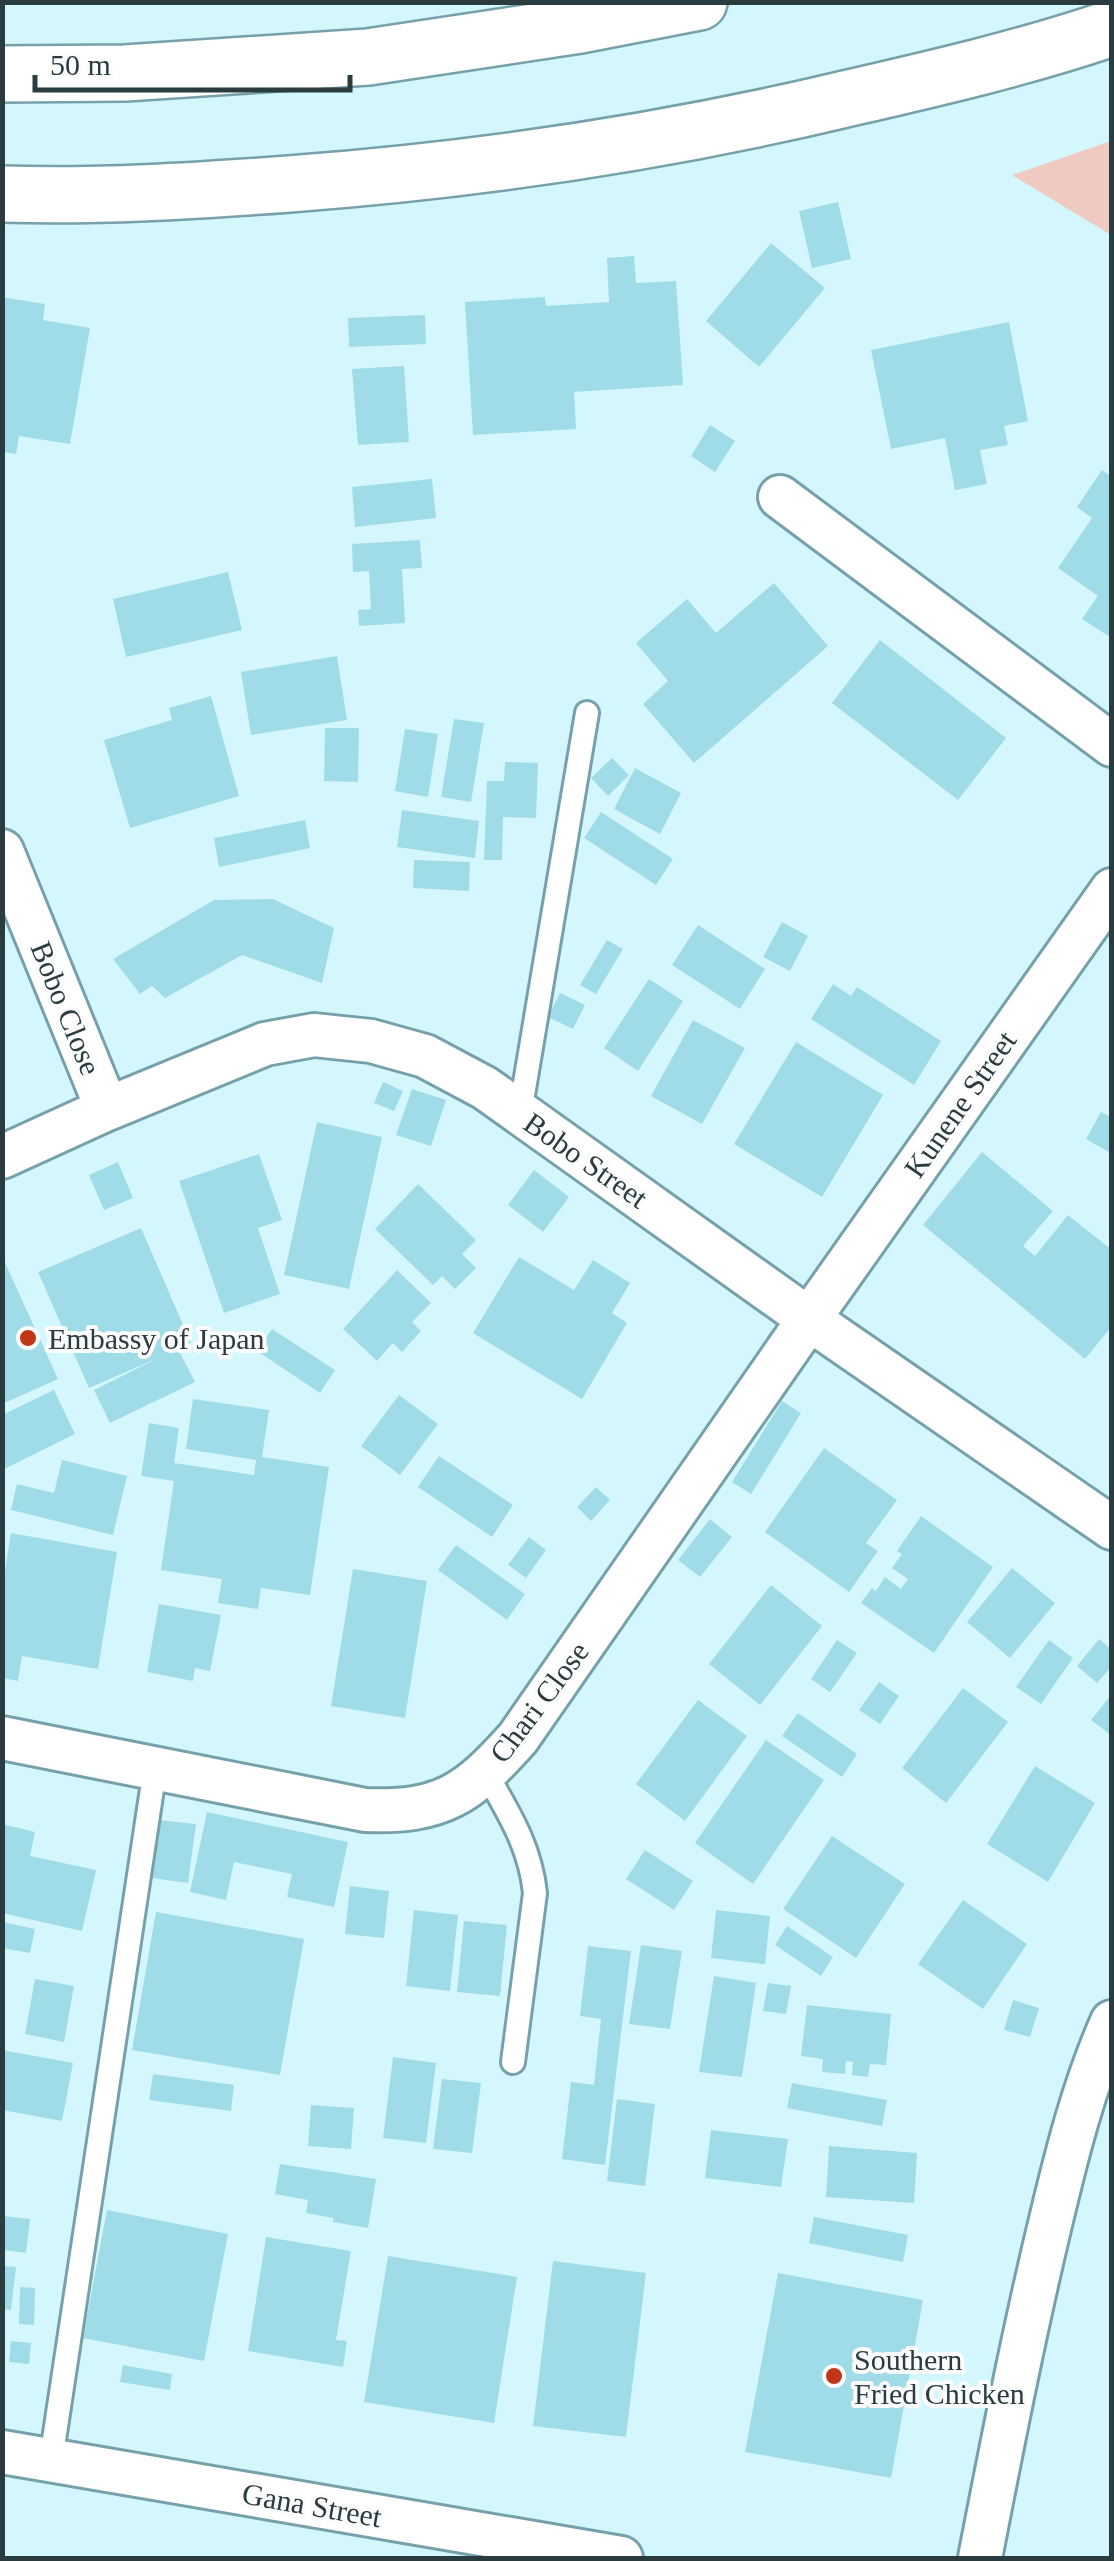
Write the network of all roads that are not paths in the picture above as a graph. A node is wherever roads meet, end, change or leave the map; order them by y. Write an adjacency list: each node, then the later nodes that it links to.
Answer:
1 (699, 2): 3 (main road)
2 (1112, 28): 4 (main road)
3 (2, 74)
4 (2, 194)
5 (780, 497): 7 (street)
6 (587, 713): 11 (lane)
7 (1112, 744)
8 (2, 851): 10 (street, Bobo Close)
9 (1112, 890): 13 (street, Kunene Street)
10 (107, 1109): 11 (street, Bobo Street); 12 (street, Bobo Street)
11 (520, 1113): 13 (street, Bobo Street)
12 (2, 1157)
13 (808, 1318): 14 (street, Bobo Street); 17 (street, Chari Close)
14 (1112, 1528)
15 (2, 1738): 16 (street, Chari Close)
16 (156, 1768): 17 (street, Chari Close); 21 (lane)
17 (486, 1774): 19 (lane)
18 (1112, 2022): 23 (street)
19 (512, 2062)
20 (2, 2452): 21 (street, Gana Street)
21 (51, 2460): 22 (street, Gana Street)
22 (621, 2558)
23 (980, 2558)

